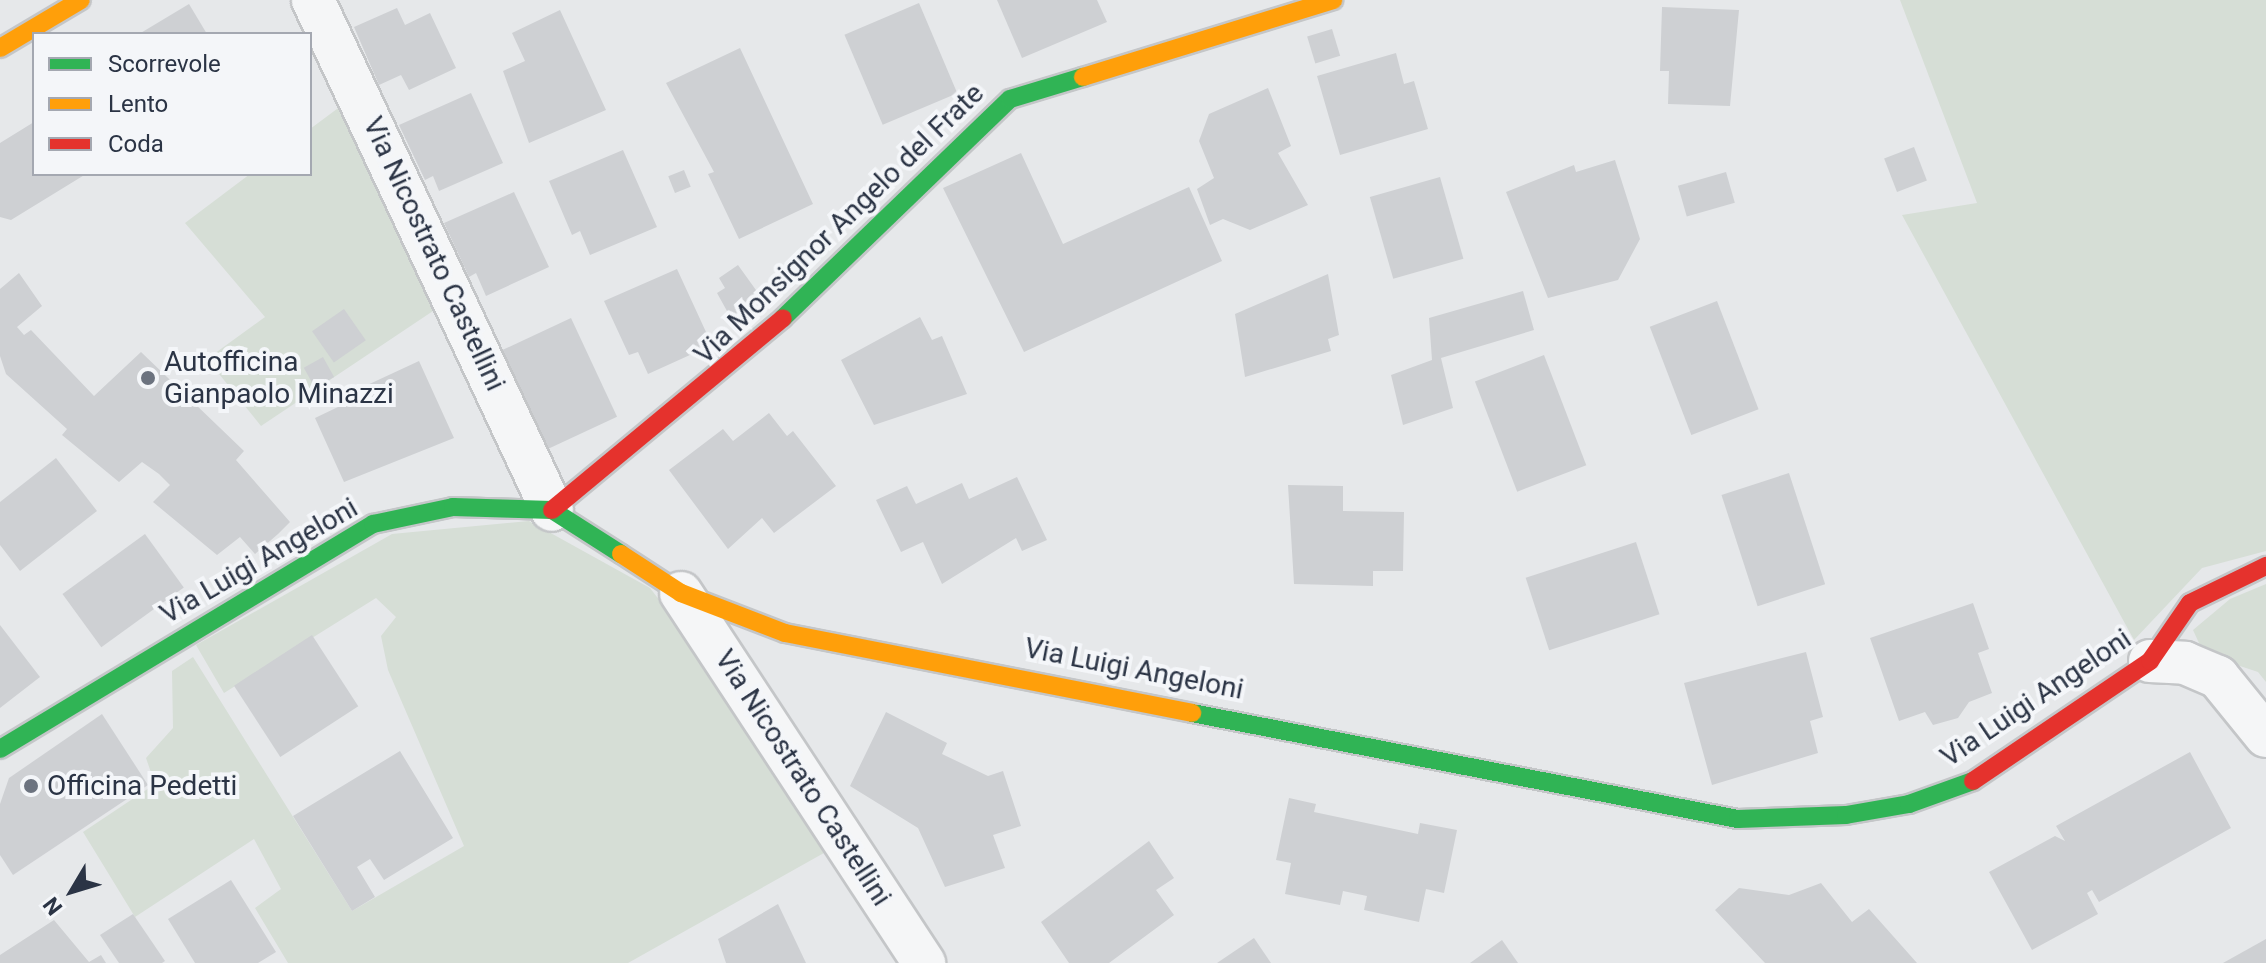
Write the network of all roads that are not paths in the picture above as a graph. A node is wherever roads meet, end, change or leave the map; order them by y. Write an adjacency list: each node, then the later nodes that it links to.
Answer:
1 (81, 0): 4 (street)
2 (313, 0): 5 (street, Via Nicostrato Castellini)
3 (1333, 0): 5 (street, Via Monsignor Angelo del Frate)
4 (0, 48)
5 (552, 510): 7 (street, Via Luigi Angeloni); 10 (street, Via Luigi Angeloni)
6 (2266, 566): 8 (street, Via Luigi Angeloni)
7 (681, 593): 8 (street, Via Luigi Angeloni); 11 (street, Via Nicostrato Castellini)
8 (2150, 661): 9 (street)
9 (2266, 736)
10 (0, 749)
11 (924, 963)

